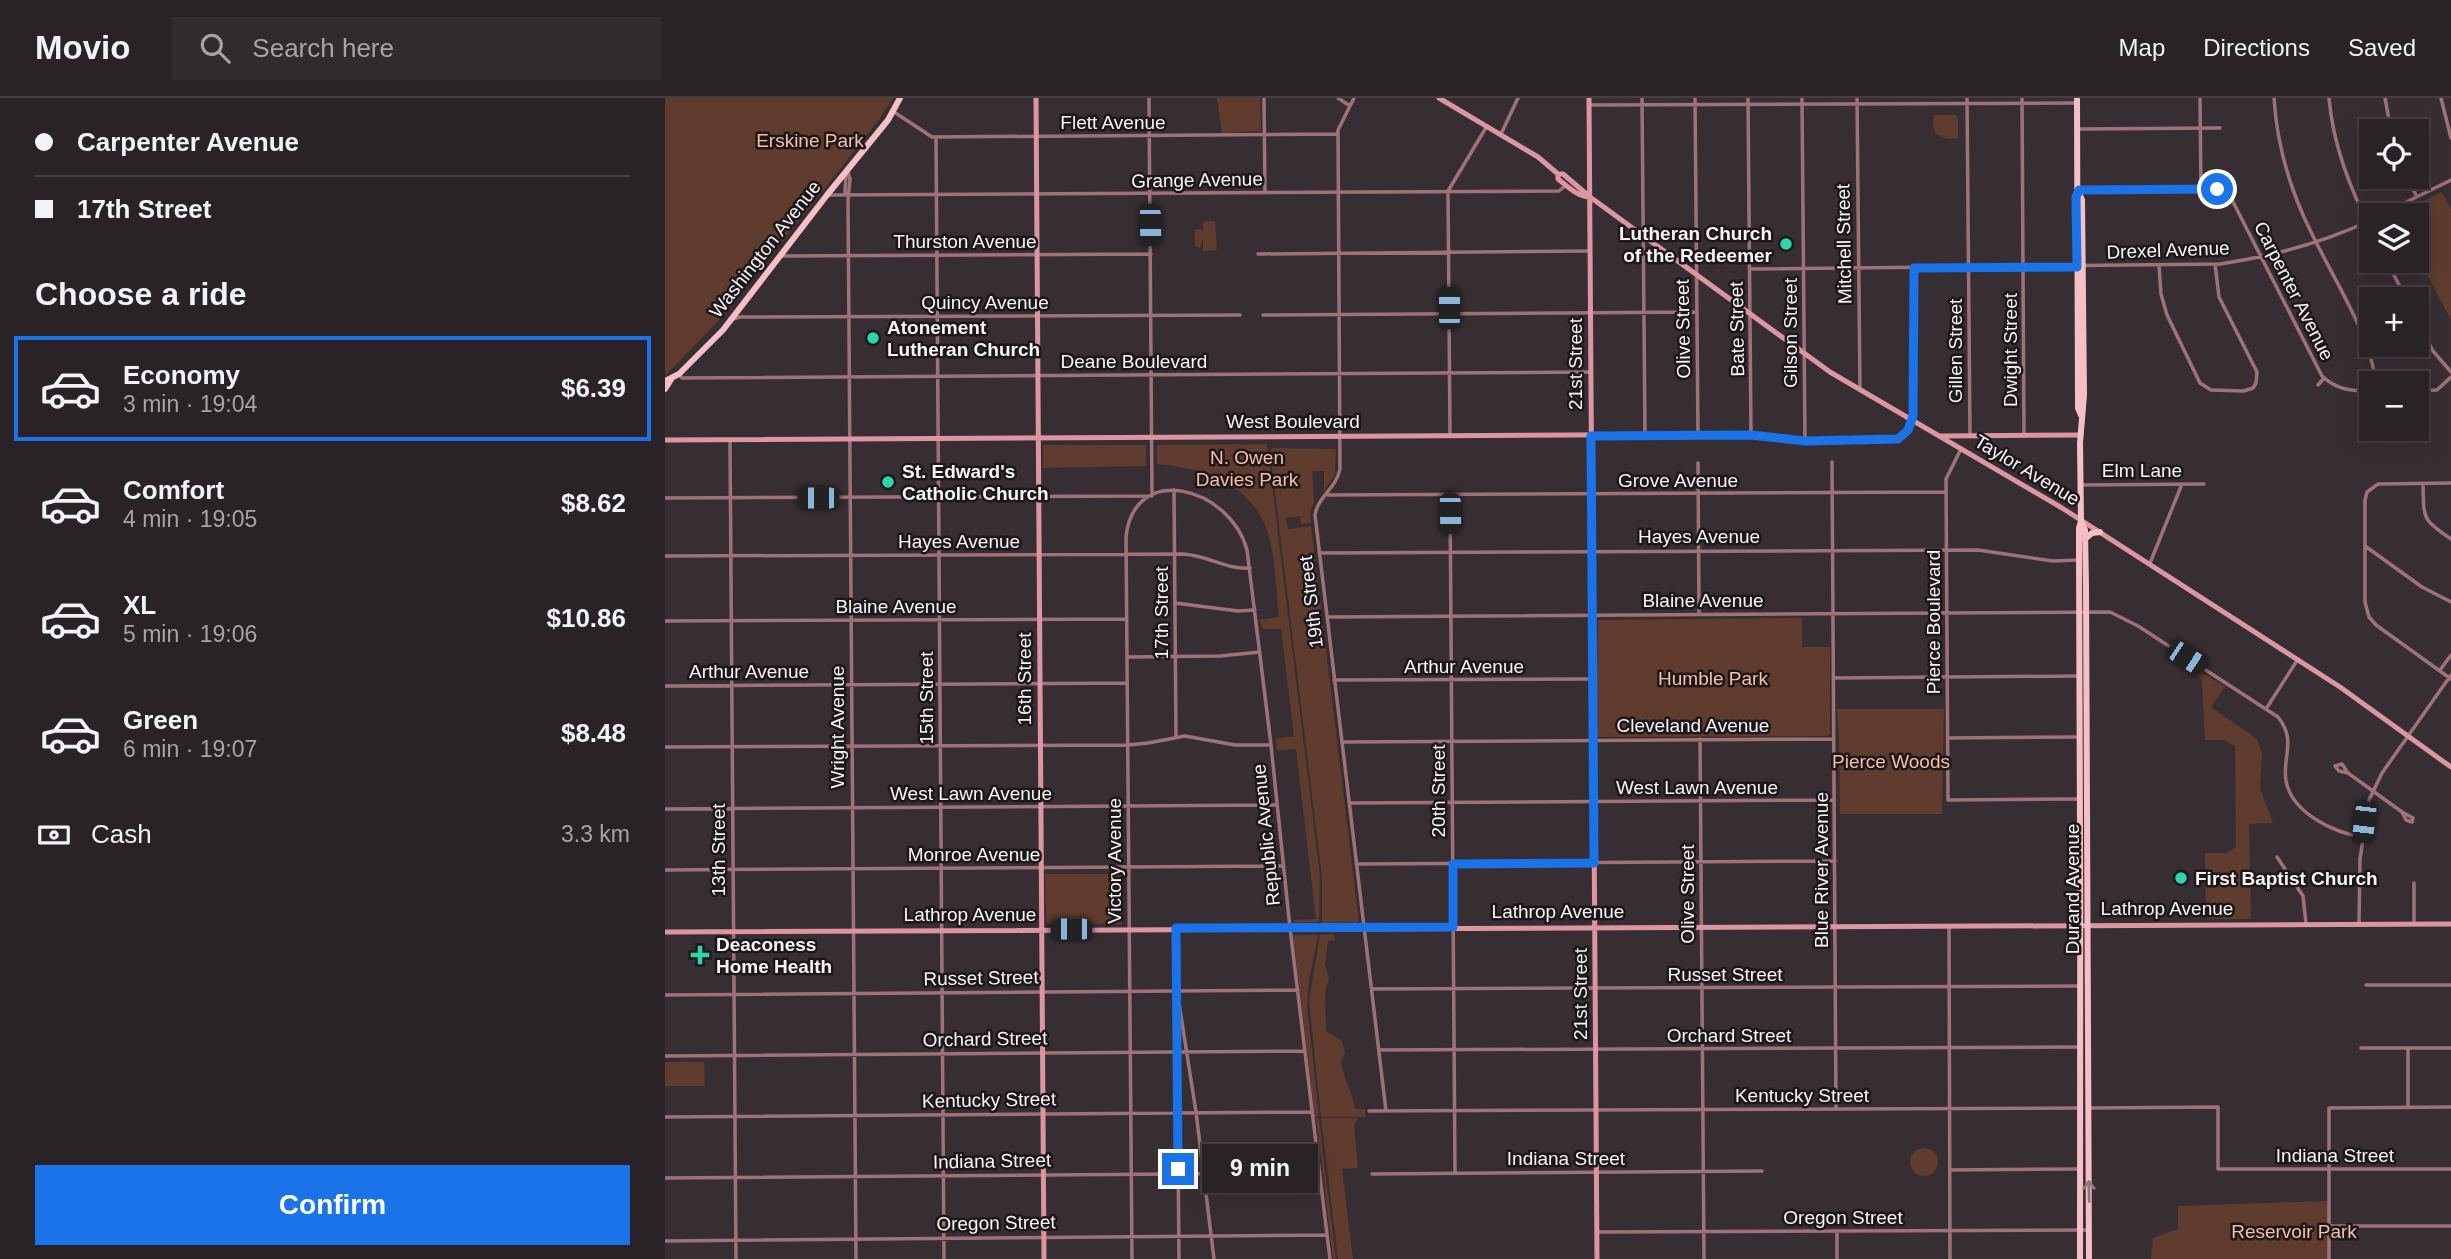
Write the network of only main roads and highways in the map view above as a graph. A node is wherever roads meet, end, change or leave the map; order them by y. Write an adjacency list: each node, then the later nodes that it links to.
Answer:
1 (900, 98): 3 (main road, Washington Avenue)
2 (2077, 100): 5 (main road, Durand Avenue)
3 (672, 378): 4 (main road, Washington Avenue)
4 (665, 389)
5 (2081, 521): 7 (main road, Durand Avenue); 8 (main road, Durand Avenue)
6 (2100, 532): 7 (main road)
7 (2085, 539): 8 (main road, Durand Avenue)
8 (2083, 612): 9 (main road, Durand Avenue); 9 (main road, Durand Avenue)
9 (2084, 924): 10 (main road, Durand Avenue); 11 (main road, Durand Avenue)
10 (2079, 986): 11 (main road); 12 (main road, Durand Avenue)
11 (2087, 998): 12 (main road, Durand Avenue)
12 (2084, 1108): 13 (main road, Durand Avenue); 14 (main road, Durand Avenue, one-way to 12)
13 (2080, 1259)
14 (2089, 1259)

